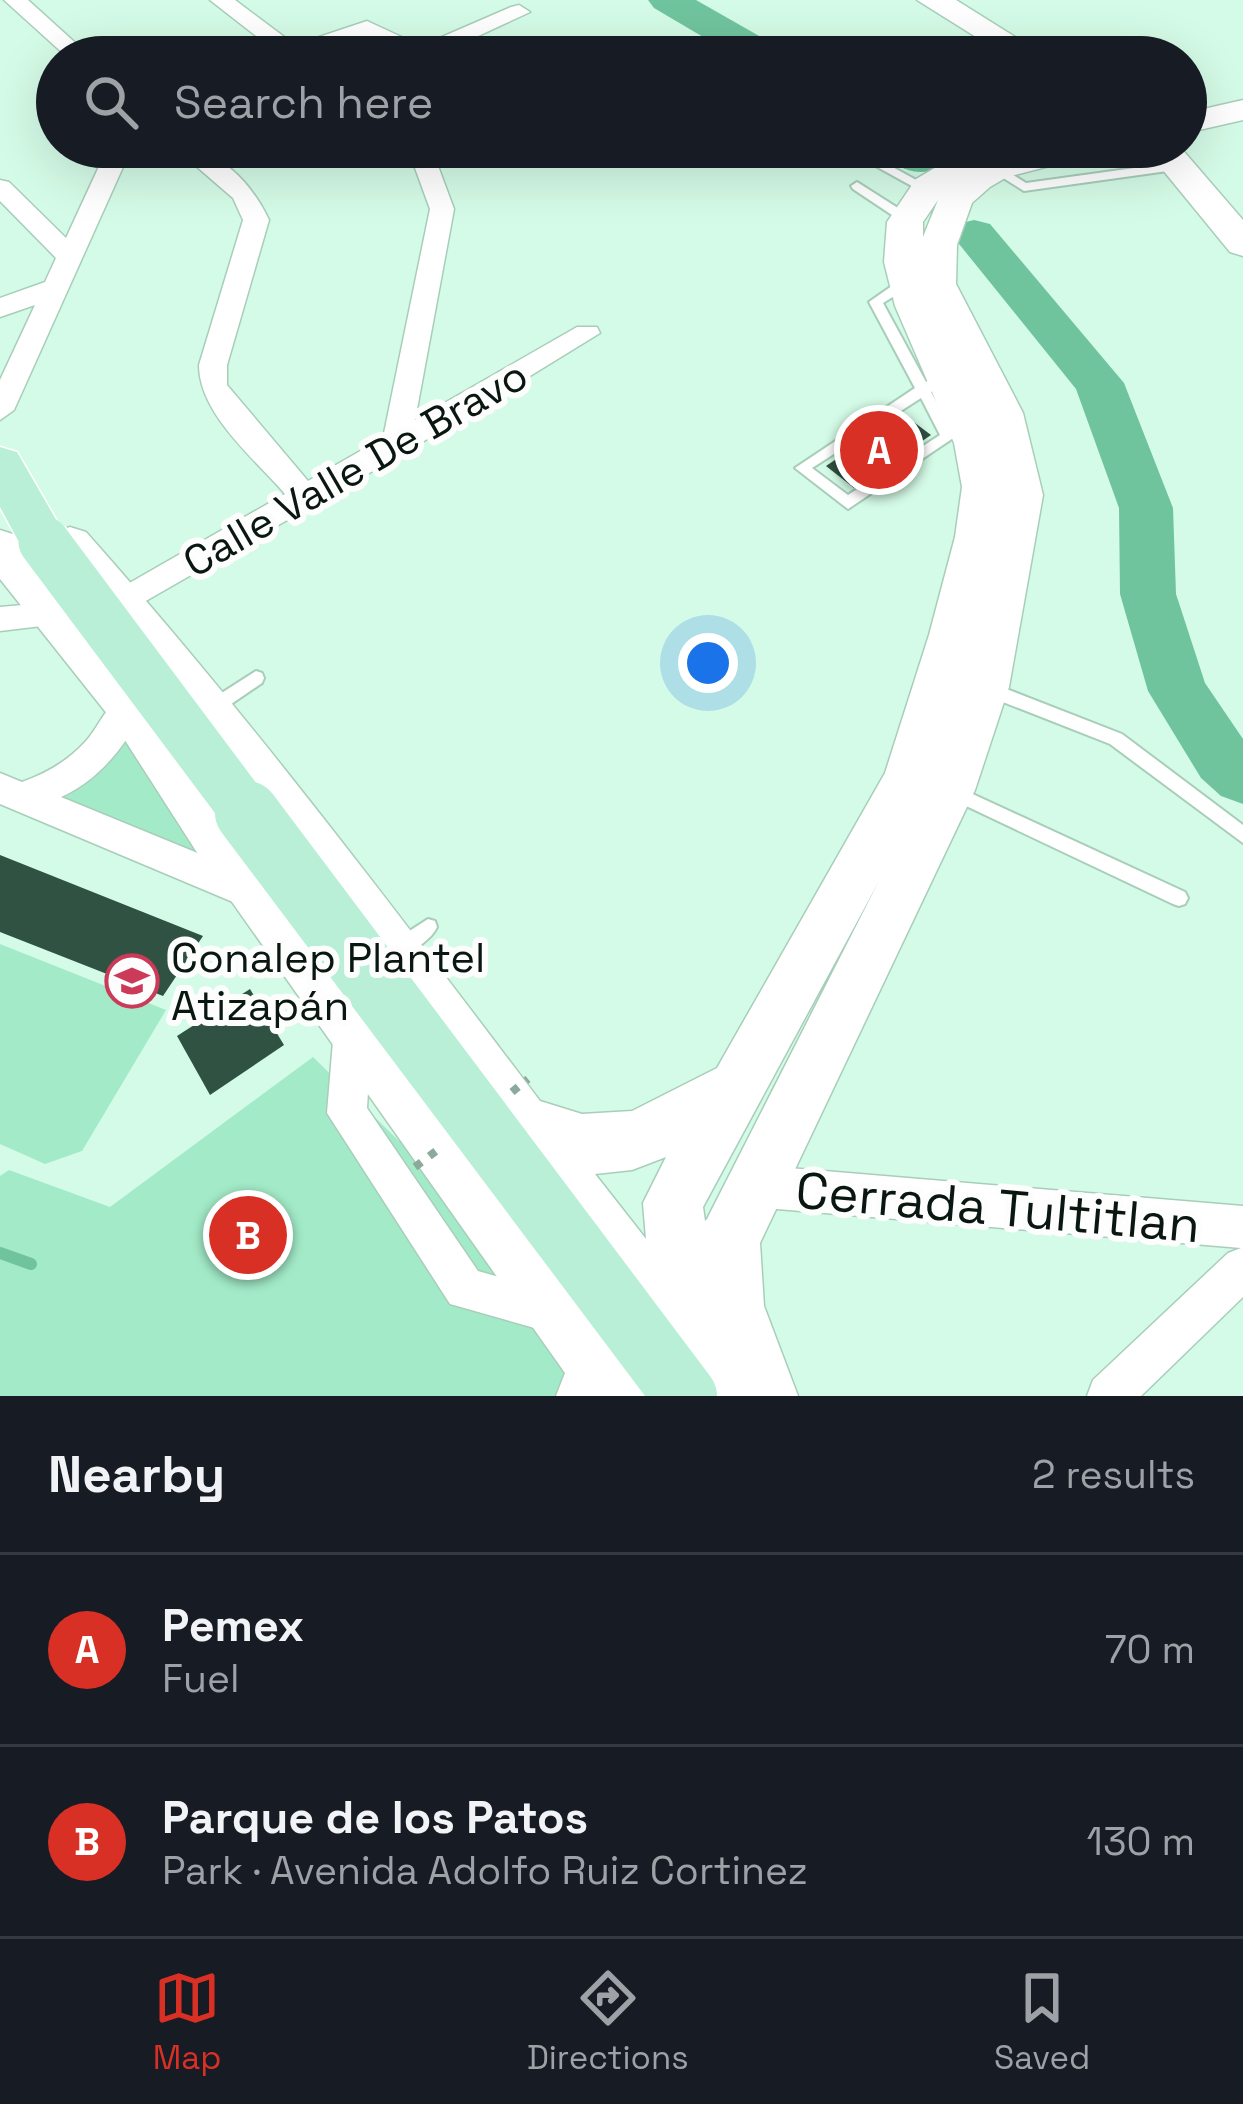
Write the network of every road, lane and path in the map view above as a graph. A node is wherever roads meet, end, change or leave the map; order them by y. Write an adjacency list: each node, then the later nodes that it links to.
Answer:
1 (15, 0): 5 (street)
2 (221, 0): 6 (street)
3 (933, 0): 10 (main road)
4 (519, 12): 9 (street)
5 (56, 36)
6 (269, 36)
7 (345, 36): 8 (street)
8 (384, 36)
9 (463, 36)
10 (994, 36)
11 (1243, 93): 12 (main road)
12 (1207, 101)
13 (1243, 110): 14 (main road)
14 (1207, 118)
15 (110, 168): 28 (street)
16 (212, 168): 37 (street)
17 (427, 168): 36 (street)
18 (873, 168): 26 (lane)
19 (949, 168): 26 (main road)
20 (993, 168): 29 (main road)
21 (1012, 168): 22 (lane)
22 (1116, 168)
23 (1179, 168): 27 (main road)
24 (857, 186): 26 (lane)
25 (0, 187): 28 (street)
26 (916, 203): 29 (main road)
27 (1243, 244)
28 (70, 257): 30 (street)
29 (920, 284): 33 (main road); 43 (main road)
30 (55, 288): 31 (street); 34 (street)
31 (0, 308)
32 (587, 333): 36 (street, Calle Valle De Bravo)
33 (935, 383): 35 (main road); 35 (lane)
34 (0, 410)
35 (958, 430): 43 (main road)
36 (396, 445): 37 (street, Calle Valle De Bravo)
37 (304, 496): 39 (street, Calle Valle De Bravo)
38 (14, 519): 39 (main road); 40 (main road); 57 (main road); 58 (main road, bridge)
39 (123, 602): 45 (main road)
40 (56, 614): 41 (street); 44 (main road)
41 (0, 619)
42 (256, 679): 45 (lane)
43 (964, 680): 46 (main road); 49 (lane); 52 (main road)
44 (129, 706): 47 (street); 48 (main road)
45 (211, 708): 53 (main road)
46 (950, 790): 51 (lane); 55 (main road)
47 (11, 792): 50 (street)
48 (214, 835): 50 (main road); 55 (main road)
49 (1243, 835)
50 (257, 894): 57 (main road)
51 (1179, 898)
52 (734, 1089): 53 (main road); 55 (main road)
53 (517, 1120): 55 (main road)
54 (1243, 1227): 55 (street, Cerrada Tultitlan)
55 (692, 1256): 57 (main road); 59 (main road); 60 (main road)
56 (1243, 1268): 61 (street)
57 (617, 1392)
58 (685, 1396)
59 (731, 1396)
60 (766, 1396)
61 (1109, 1396)

